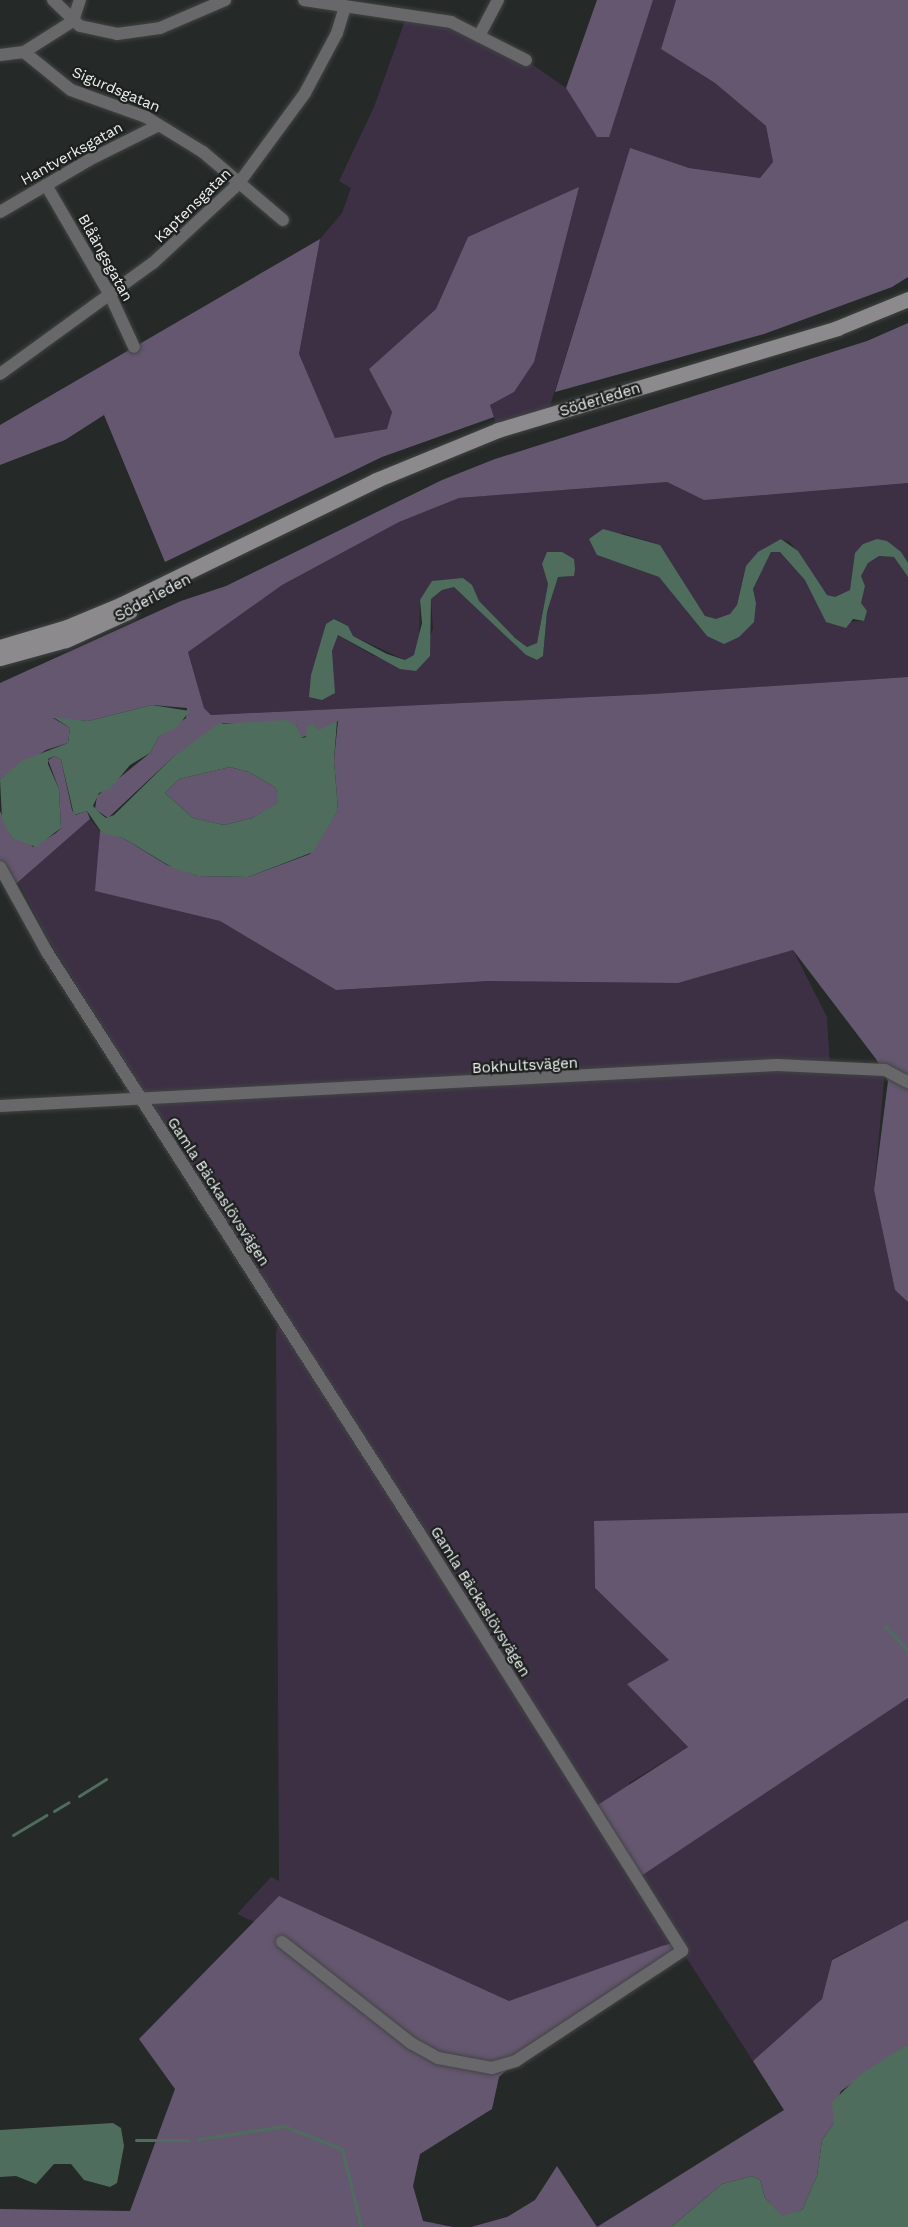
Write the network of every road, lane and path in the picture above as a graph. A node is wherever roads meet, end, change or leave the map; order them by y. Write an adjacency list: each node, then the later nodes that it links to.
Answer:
1 (53, 0): 8 (street)
2 (80, 0): 8 (street)
3 (225, 0): 8 (street)
4 (304, 0): 7 (street)
5 (498, 0): 9 (street)
6 (372, 5): 7 (street); 9 (street)
7 (345, 6): 14 (street, Kaptensgatan)
8 (73, 21): 10 (street)
9 (478, 36): 12 (street)
10 (24, 52): 11 (street); 13 (street, Sigurdsgatan)
11 (0, 55)
12 (526, 60)
13 (159, 125): 14 (street, Sigurdsgatan); 15 (street, Hantverksgatan)
14 (239, 183): 17 (street, Sigurdsgatan); 18 (street, Kaptensgatan)
15 (46, 185): 16 (street, Hantverksgatan); 18 (street, Blåängsgatan)
16 (0, 212)
17 (283, 220)
18 (110, 295): 20 (street, Blåängsgatan); 21 (street, Kaptensgatan)
19 (908, 299): 22 (street, Söderleden)
20 (134, 347)
21 (0, 374)
22 (299, 520): 23 (street, Söderleden); 24 (street, Söderleden)
23 (0, 647)
24 (0, 658)
25 (0, 867): 27 (street, Gamla Bäckaslövsvägen)
26 (908, 1082): 27 (street, Bokhultsvägen)
27 (141, 1098): 28 (street, Bokhultsvägen); 29 (street, Gamla Bäckaslövsvägen)
28 (0, 1106)
29 (282, 1942)

